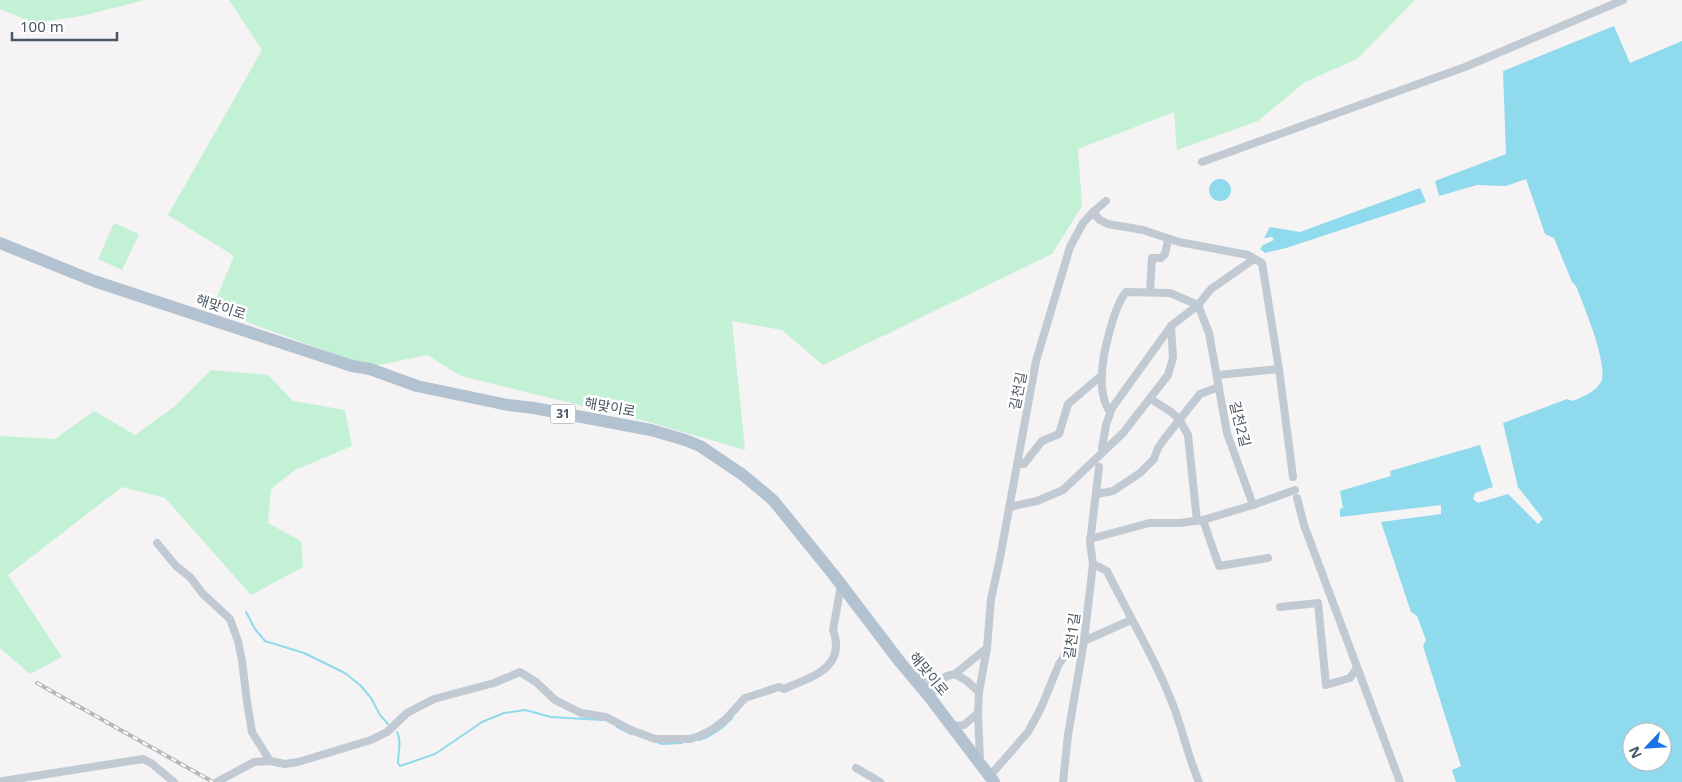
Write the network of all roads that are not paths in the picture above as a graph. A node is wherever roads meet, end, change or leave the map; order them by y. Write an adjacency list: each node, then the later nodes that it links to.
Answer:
1 (1623, 0): 2 (street)
2 (1202, 162)
3 (1106, 200): 4 (street, 길천길)
4 (1093, 212): 5 (street); 19 (street, 길천길)
5 (1168, 240): 7 (street); 8 (street)
6 (0, 243): 30 (main road, 해맞이로 / 31)
7 (1254, 259): 9 (street); 11 (street)
8 (1150, 292): 9 (street); 12 (street)
9 (1198, 305): 10 (street); 13 (street, 길천2길)
10 (1171, 326): 15 (street); 16 (street)
11 (1280, 370): 13 (street); 21 (street)
12 (1102, 375): 16 (street); 19 (street)
13 (1216, 375): 14 (street, 길천2길)
14 (1219, 387): 17 (street); 23 (street, 길천2길)
15 (1151, 399): 17 (street); 24 (street)
16 (1110, 412): 18 (street)
17 (1179, 419): 22 (street); 25 (street)
18 (1102, 448)
19 (1017, 464): 24 (street, 길천길)
20 (1099, 467): 22 (street, 길천1길)
21 (1293, 477)
22 (1096, 494): 26 (street, 길천1길)
23 (1254, 505): 25 (street); 35 (street)
24 (1009, 507): 34 (street, 길천길)
25 (1200, 520): 26 (street); 28 (street)
26 (1090, 539): 29 (street, 길천1길)
27 (157, 543): 43 (street)
28 (1268, 558)
29 (1093, 564): 32 (street); 33 (street, 길천1길)
30 (841, 585): 36 (main road, 해맞이로 / 31); 43 (street)
31 (1280, 607): 35 (street)
32 (1132, 620): 33 (street); 52 (street)
33 (1085, 638): 46 (street); 51 (street, 길천1길)
34 (987, 648): 37 (street); 39 (street, 길천길)
35 (1357, 668): 53 (street)
36 (908, 673): 38 (street); 40 (main road, 해맞이로 / 31)
37 (955, 674): 38 (street); 39 (street)
38 (935, 685): 40 (street)
39 (979, 692): 41 (street, 길천길)
40 (931, 699): 42 (main road, 해맞이로 / 31)
41 (978, 713): 42 (street); 44 (street, 길천길)
42 (952, 726): 44 (main road, 해맞이로 / 31)
43 (270, 761): 49 (street)
44 (980, 762): 46 (main road, 해맞이로 / 31)
45 (856, 768): 50 (street)
46 (992, 779)
47 (3, 781): 48 (street)
48 (174, 782)
49 (217, 782)
50 (880, 782)
51 (1063, 782)
52 (1198, 782)
53 (1399, 782)

